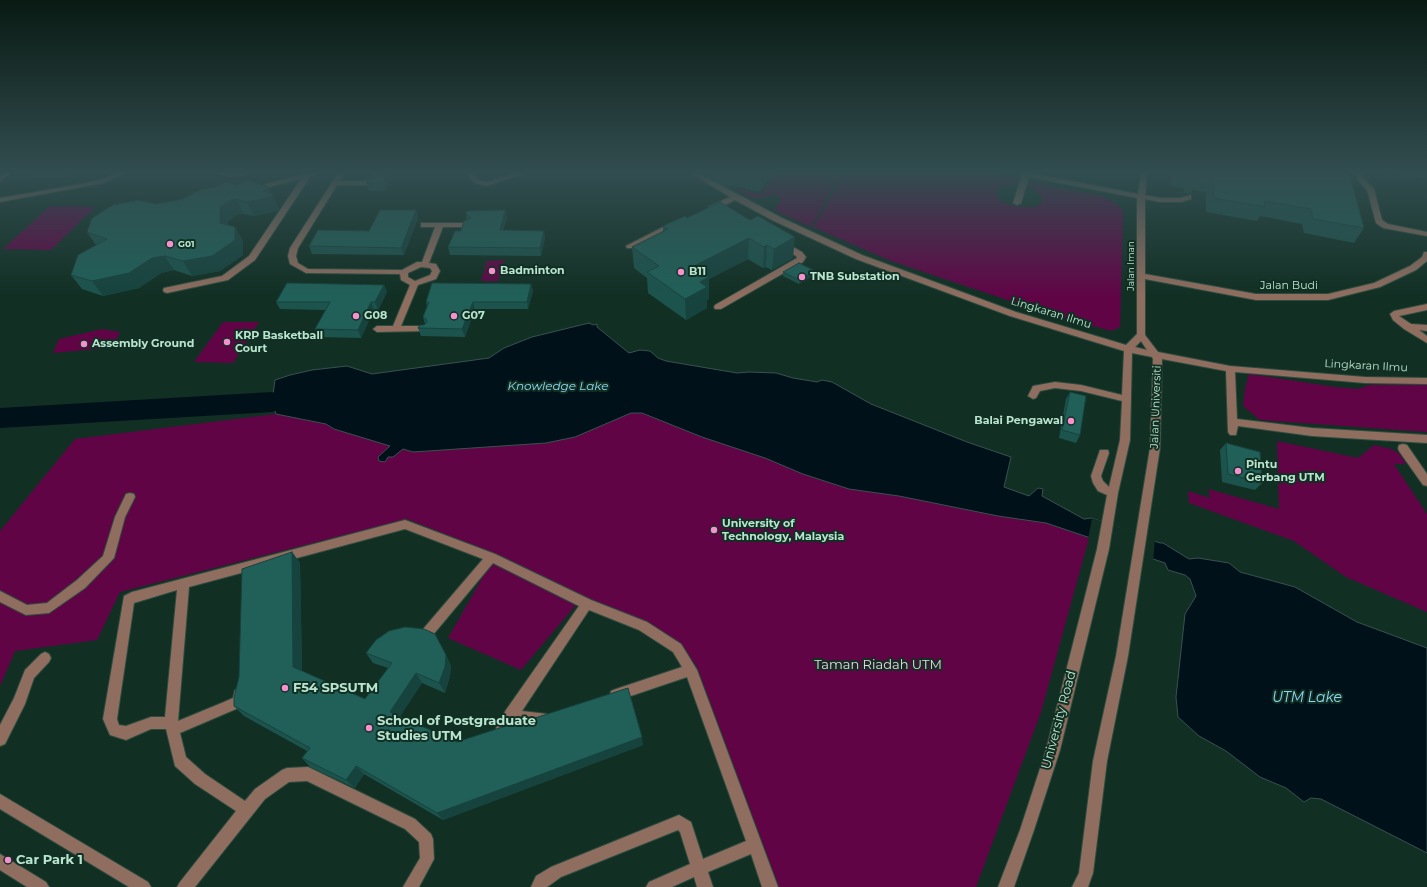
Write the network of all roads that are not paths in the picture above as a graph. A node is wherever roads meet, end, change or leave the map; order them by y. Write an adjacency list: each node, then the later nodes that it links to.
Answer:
1 (281, 214): 20 (street)
2 (315, 214): 17 (street)
3 (718, 214): 7 (street)
4 (770, 214): 30 (street, Lingkaran Ilmu)
5 (1141, 214): 18 (street, Jalan Iman)
6 (1377, 214): 12 (street)
7 (723, 216)
8 (684, 221): 14 (street)
9 (424, 225): 10 (street)
10 (440, 225): 11 (street); 16 (street)
11 (468, 225)
12 (1427, 234)
13 (779, 243): 21 (street)
14 (630, 246)
15 (1427, 254): 18 (street, Jalan Budi)
16 (426, 264): 17 (street); 19 (street)
17 (404, 272): 19 (street)
18 (1141, 276): 28 (street, Jalan Iman)
19 (416, 283): 26 (street)
20 (167, 290)
21 (718, 307)
22 (1427, 307): 23 (street)
23 (1408, 327): 24 (street); 29 (street)
24 (1427, 328)
25 (377, 329): 26 (street)
26 (396, 329): 27 (street)
27 (424, 329)
28 (1141, 335): 30 (street); 31 (street, Jalan Universiti)
29 (1427, 340)
30 (1128, 349): 31 (street, Lingkaran Ilmu); 35 (street)
31 (1154, 354): 32 (street, Lingkaran Ilmu); 72 (street, Jalan Universiti)
32 (1230, 368): 33 (street, Lingkaran Ilmu); 36 (street)
33 (1427, 381)
34 (1033, 396): 35 (street)
35 (1126, 399): 40 (street)
36 (1427, 439)
37 (1403, 448): 39 (street)
38 (1104, 453): 40 (street)
39 (1427, 482)
40 (1113, 493): 71 (street, University Road)
41 (130, 497): 46 (street)
42 (491, 557): 43 (street); 47 (street); 48 (street)
43 (243, 566): 44 (street); 45 (street)
44 (183, 582): 55 (street); 55 (street)
45 (242, 582)
46 (0, 596)
47 (587, 604): 50 (street); 53 (street)
48 (428, 632)
49 (44, 658): 57 (street)
50 (691, 670): 52 (street); 60 (street)
51 (241, 679): 55 (street)
52 (604, 699)
53 (511, 714): 54 (street); 56 (street)
54 (553, 715)
55 (171, 727): 59 (street)
56 (503, 728)
57 (0, 739)
58 (0, 801): 64 (street)
59 (246, 810): 65 (street); 66 (street)
60 (754, 845): 62 (street); 70 (street)
61 (0, 861): 63 (street)
62 (699, 868): 67 (street); 68 (street); 69 (street)
63 (41, 887)
64 (143, 887)
65 (185, 887)
66 (411, 887)
67 (539, 887)
68 (654, 887)
69 (705, 887)
70 (770, 887)
71 (1006, 887)
72 (1080, 887)

